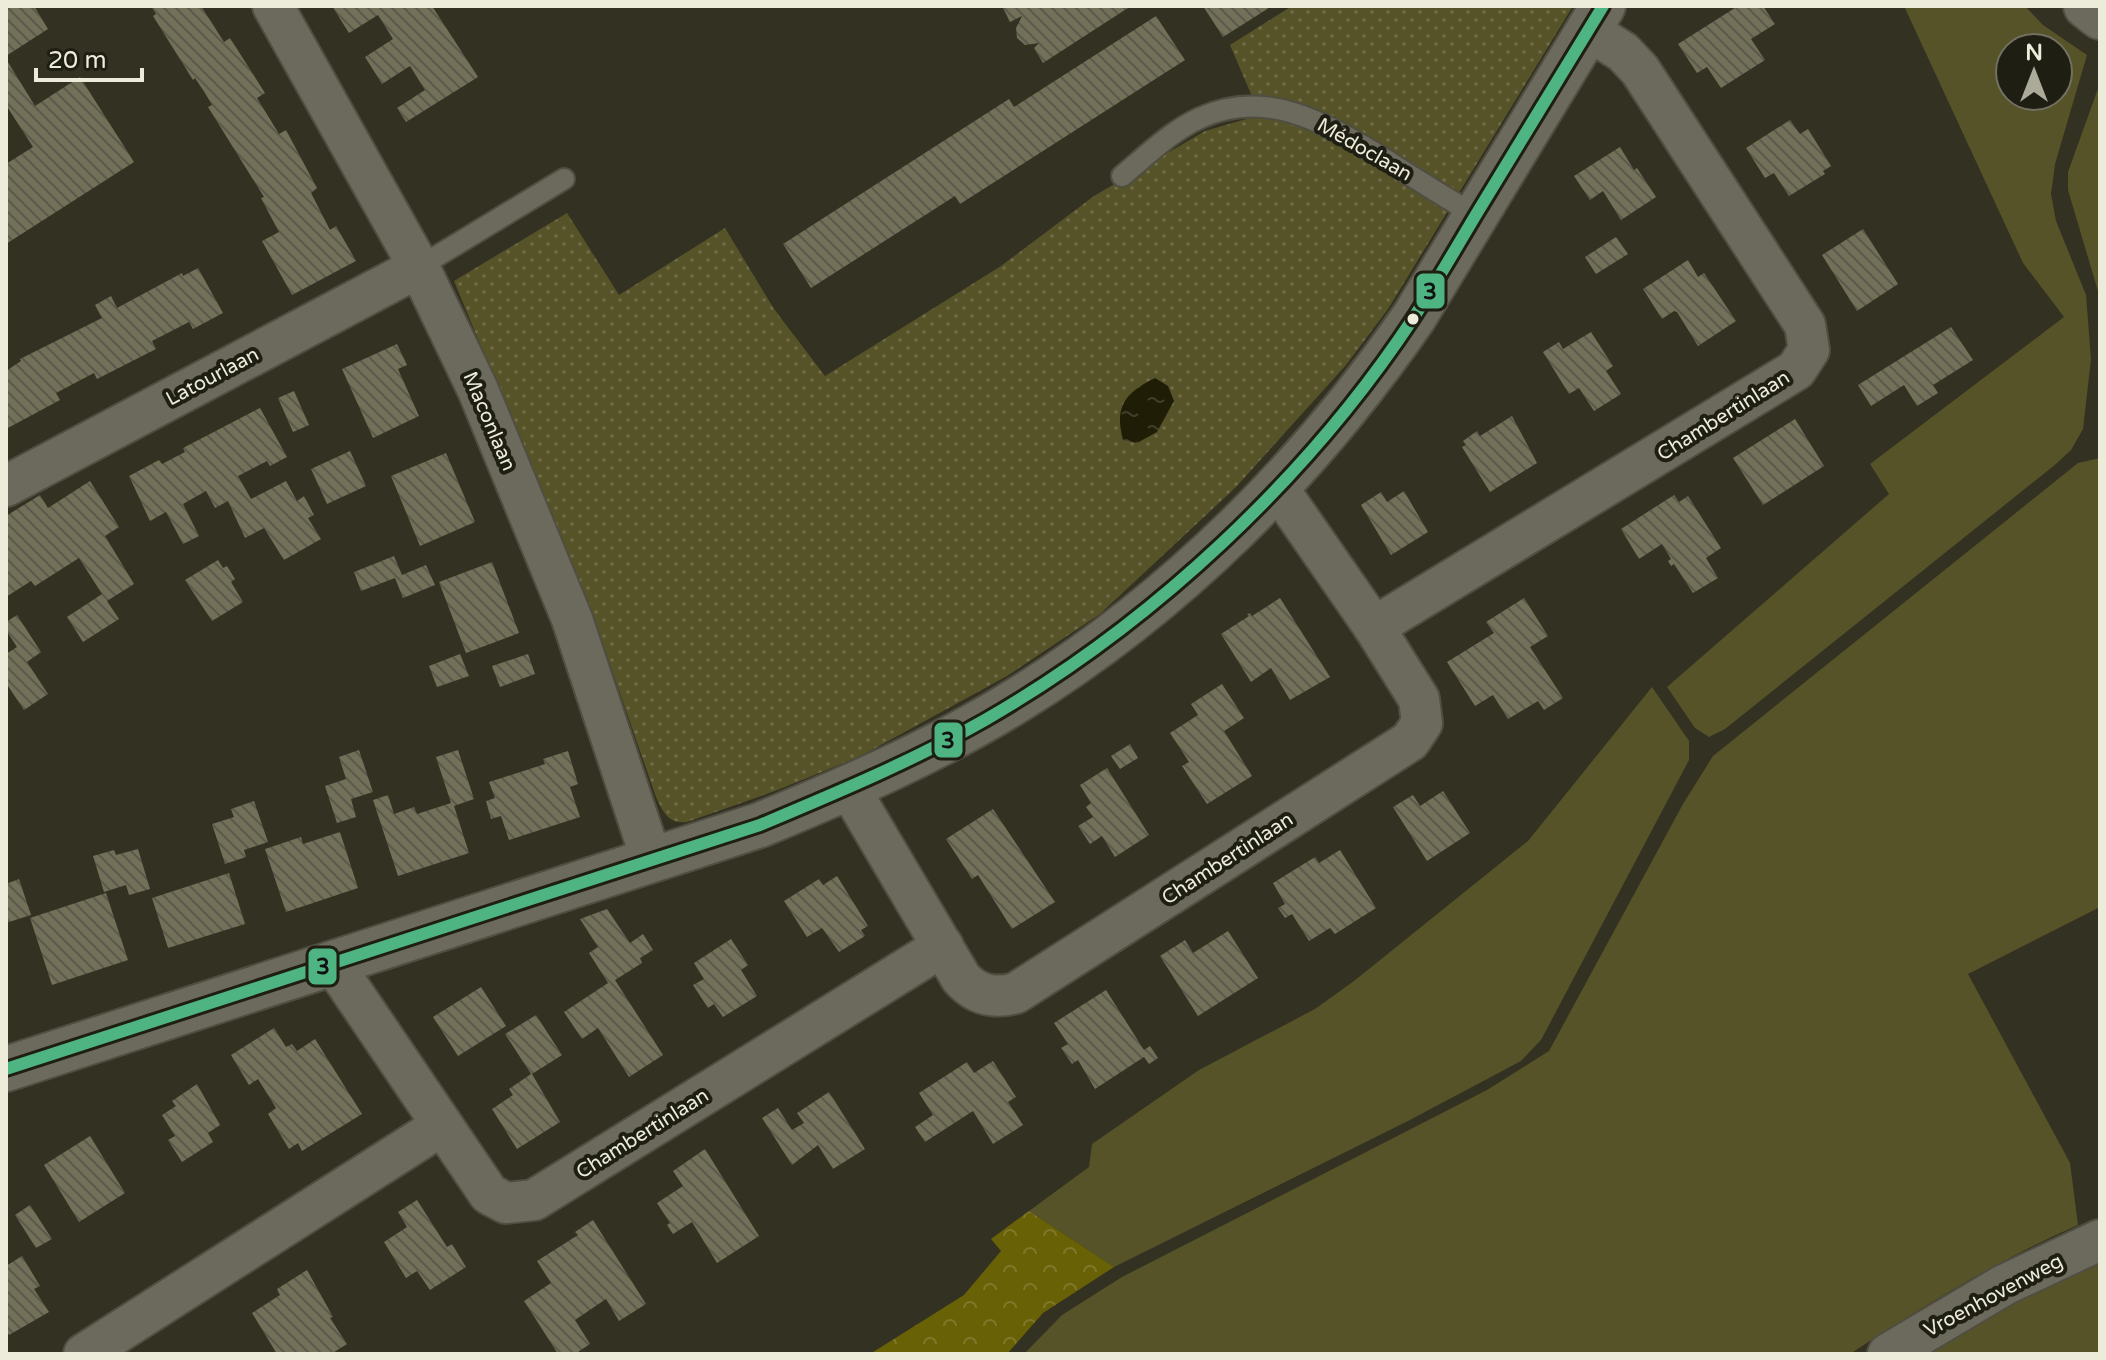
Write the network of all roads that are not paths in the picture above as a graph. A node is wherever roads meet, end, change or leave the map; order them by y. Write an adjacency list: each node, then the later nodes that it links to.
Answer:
1 (273, 6): 8 (street, Maconlaan)
2 (2086, 6): 3 (street)
3 (2100, 17)
4 (1595, 18): 7 (street); 11 (street, Chambertinlaan)
5 (1122, 176): 7 (lane, Médoclaan)
6 (564, 179): 8 (lane)
7 (1476, 216): 10 (street)
8 (419, 267): 9 (street, Latourlaan); 13 (street, Maconlaan)
9 (6, 486)
10 (1277, 487): 11 (street, Chambertinlaan); 12 (street)
11 (1374, 627): 14 (street, Chambertinlaan)
12 (849, 788): 13 (street); 14 (street, Chambertinlaan)
13 (652, 861): 15 (street)
14 (943, 946): 17 (street, Chambertinlaan)
15 (332, 962): 16 (street); 17 (street, Chambertinlaan)
16 (6, 1069)
17 (441, 1126): 19 (street)
18 (2100, 1240): 20 (street, Vroenhovenweg)
19 (84, 1354)
20 (1888, 1354)

